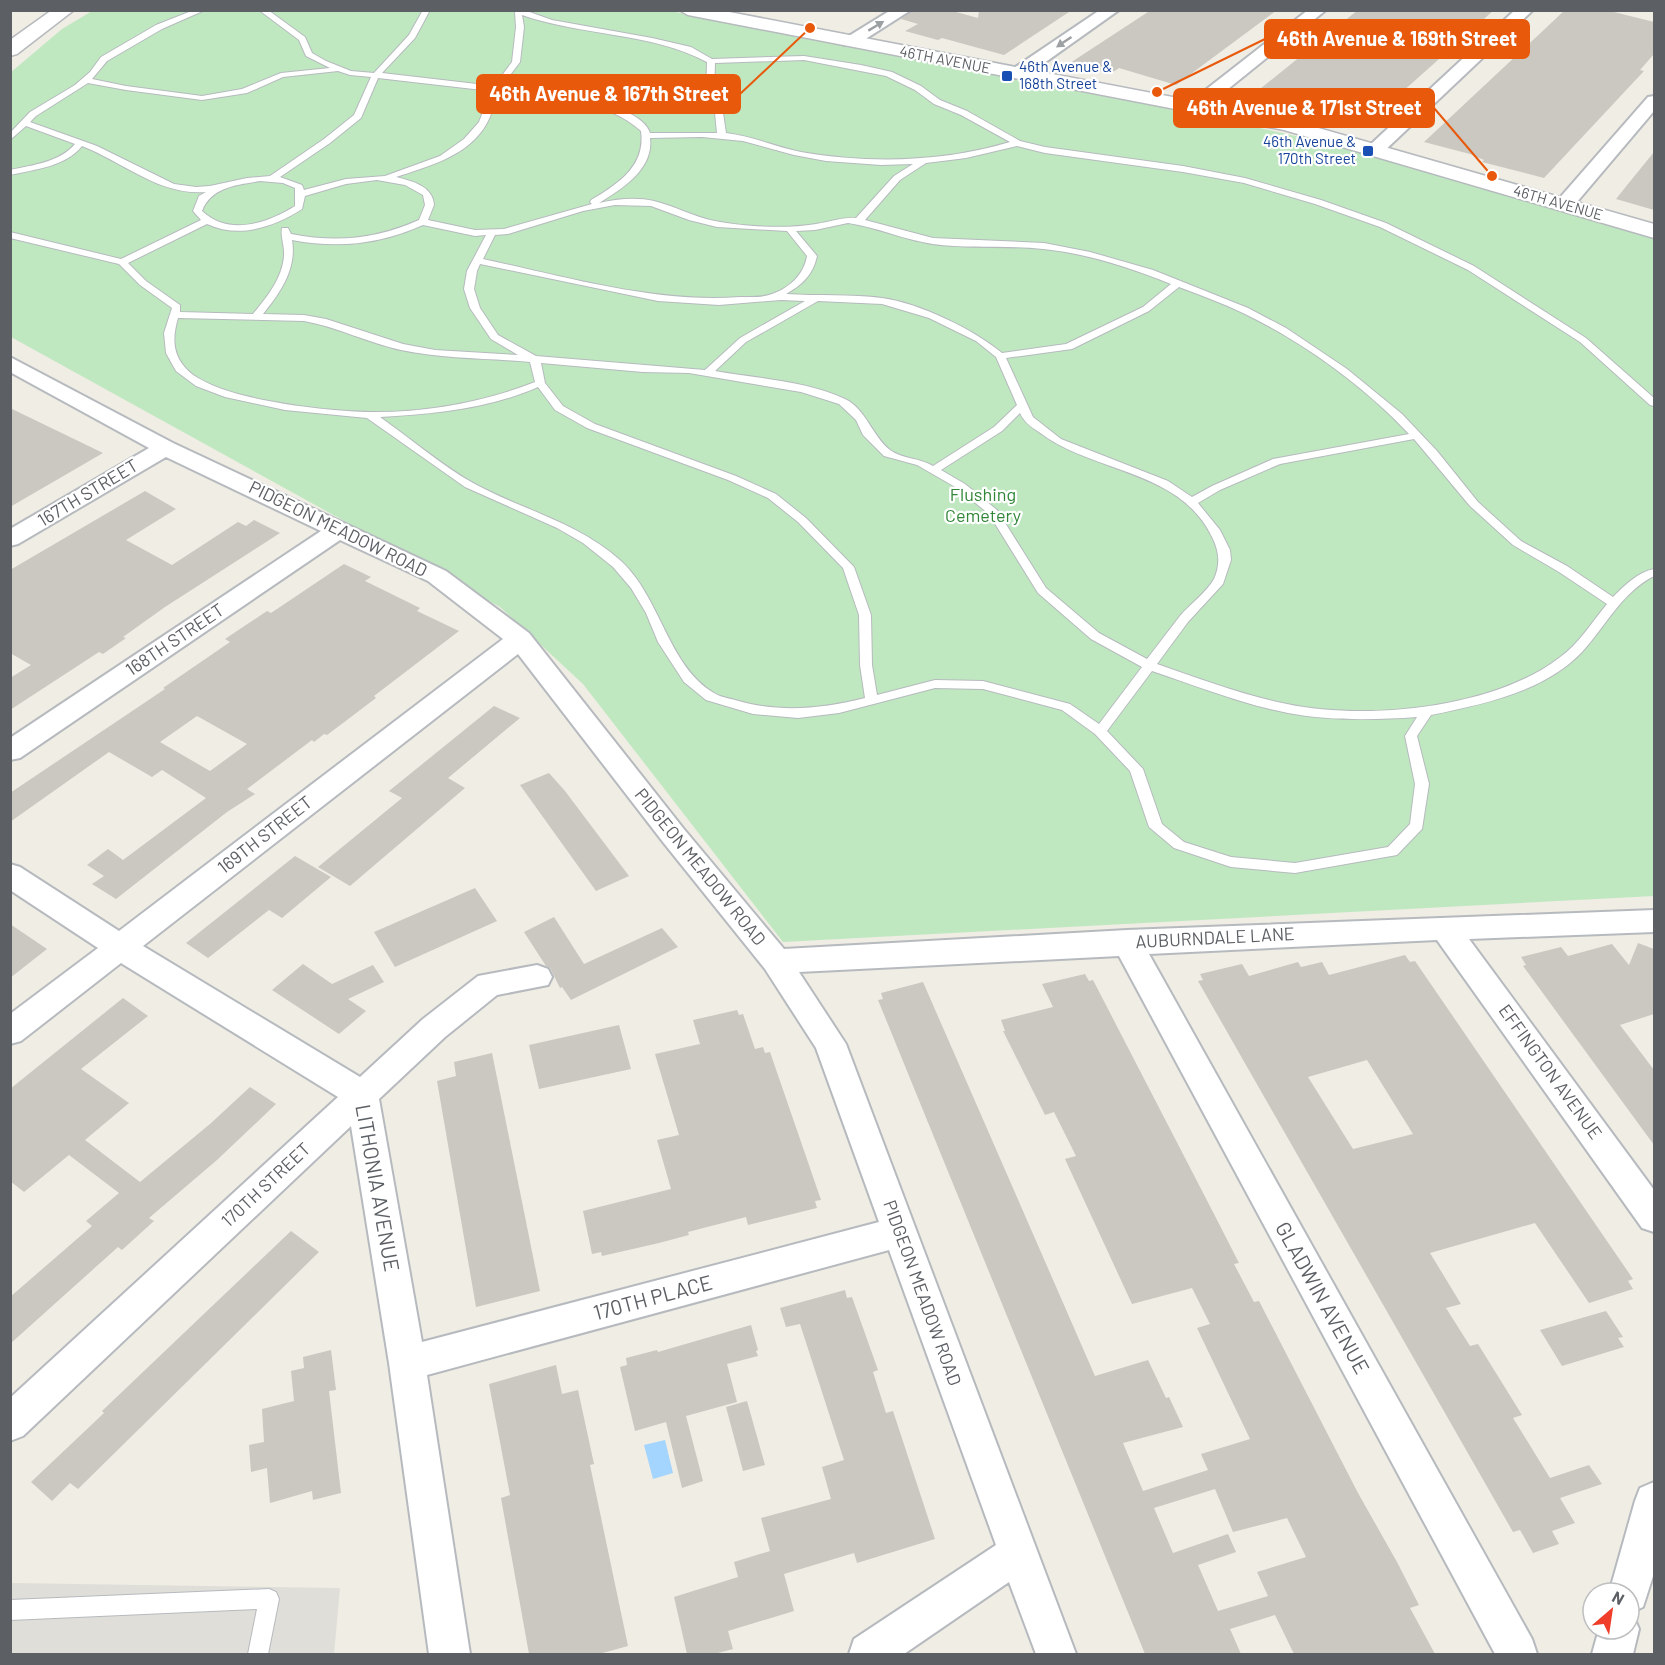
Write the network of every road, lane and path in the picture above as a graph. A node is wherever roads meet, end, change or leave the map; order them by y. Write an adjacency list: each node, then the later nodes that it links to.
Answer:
1 (65, 10): 12 (street)
2 (202, 10): 21 (lane)
3 (262, 10): 13 (lane)
4 (427, 10): 20 (lane)
5 (903, 10): 11 (street, one-way to 5)
6 (1111, 10): 18 (street, one-way to 18)
7 (1318, 10): 24 (street)
8 (1525, 10): 31 (street)
9 (692, 11): 11 (street, 46TH AVENUE)
10 (517, 12): 15 (lane); 22 (lane)
11 (850, 42): 18 (street, 46TH AVENUE)
12 (10, 50)
13 (309, 54): 14 (lane); 17 (lane)
14 (301, 60)
15 (711, 61): 27 (lane); 30 (lane)
16 (292, 67): 19 (lane)
17 (340, 69): 19 (lane); 20 (lane)
18 (1017, 74): 24 (street, 46TH AVENUE)
19 (281, 75): 21 (lane)
20 (375, 76): 22 (lane); 34 (lane)
21 (87, 80): 25 (lane)
22 (495, 89): 26 (lane); 35 (lane)
23 (1654, 101): 38 (street)
24 (1196, 106): 31 (street, 46TH AVENUE)
25 (25, 123): 28 (lane); 29 (lane)
26 (647, 136): 27 (lane); 39 (lane)
27 (722, 136): 32 (lane)
28 (10, 138)
29 (80, 143): 33 (lane); 36 (lane)
30 (1017, 143): 32 (lane); 61 (lane)
31 (1376, 149): 38 (street, 46TH AVENUE)
32 (927, 159): 42 (lane)
33 (10, 173)
34 (273, 178): 36 (lane); 37 (lane)
35 (385, 178): 37 (lane); 43 (lane)
36 (219, 188): 41 (lane)
37 (301, 194): 40 (lane)
38 (1564, 204): 45 (street, 46TH AVENUE)
39 (581, 209): 44 (lane); 46 (lane)
40 (281, 220): 41 (lane); 48 (lane)
41 (205, 221): 50 (lane)
42 (859, 221): 44 (lane); 51 (lane)
43 (422, 222): 46 (lane); 48 (lane)
44 (790, 229): 52 (lane)
45 (1654, 231)
46 (492, 233): 49 (lane)
47 (10, 235): 50 (lane)
48 (287, 236): 55 (lane)
49 (478, 261): 52 (lane); 57 (lane)
50 (122, 262): 54 (lane)
51 (1178, 283): 56 (lane); 64 (lane)
52 (772, 298): 53 (lane)
53 (815, 299): 56 (lane); 59 (lane)
54 (175, 315): 55 (lane); 63 (lane)
55 (256, 316): 57 (lane)
56 (999, 356): 62 (lane)
57 (535, 360): 59 (lane); 60 (lane)
58 (13, 368): 65 (street, PIDGEON MEADOW ROAD)
59 (708, 372): 66 (lane)
60 (540, 383): 63 (lane); 74 (lane)
61 (1654, 403)
62 (1021, 408): 66 (lane); 67 (lane)
63 (370, 416): 74 (lane)
64 (1416, 436): 67 (lane); 71 (lane)
65 (165, 448): 68 (street, PIDGEON MEADOW ROAD); 69 (street, 167TH STREET)
66 (934, 470): 73 (lane)
67 (1192, 502): 73 (lane)
68 (340, 529): 72 (street, PIDGEON MEADOW ROAD); 77 (street, 168TH STREET)
69 (10, 539)
70 (1654, 572): 71 (lane)
71 (1614, 603): 75 (lane)
72 (520, 639): 82 (street, 169TH STREET); 83 (street, PIDGEON MEADOW ROAD)
73 (1150, 666): 75 (lane); 76 (lane)
74 (872, 699): 76 (lane)
75 (1427, 712): 76 (lane)
76 (1100, 731)
77 (10, 751)
78 (10, 875): 82 (street, LITHONIA AVENUE)
79 (1654, 921): 80 (street, AUBURNDALE LANE)
80 (1444, 928): 81 (street, AUBURNDALE LANE); 87 (street, EFFINGTON AVENUE)
81 (1127, 942): 83 (street, AUBURNDALE LANE); 99 (street, GLADWIN AVENUE)
82 (120, 947): 85 (street, 169TH STREET); 86 (street, LITHONIA AVENUE)
83 (776, 961): 88 (street, PIDGEON MEADOW ROAD)
84 (537, 977): 86 (street, 170TH STREET)
85 (10, 1032)
86 (362, 1095): 89 (street, LITHONIA AVENUE); 90 (street, 170TH STREET)
87 (1654, 1217)
88 (899, 1232): 89 (street, 170TH PLACE); 92 (street, PIDGEON MEADOW ROAD)
89 (407, 1363): 96 (street, LITHONIA AVENUE)
90 (10, 1424)
91 (1654, 1501): 93 (street)
92 (1018, 1554): 97 (street); 98 (street, PIDGEON MEADOW ROAD)
93 (1632, 1581)
94 (10, 1610): 95 (lane)
95 (258, 1654)
96 (449, 1654)
97 (869, 1654)
98 (1056, 1654)
99 (1516, 1654)

